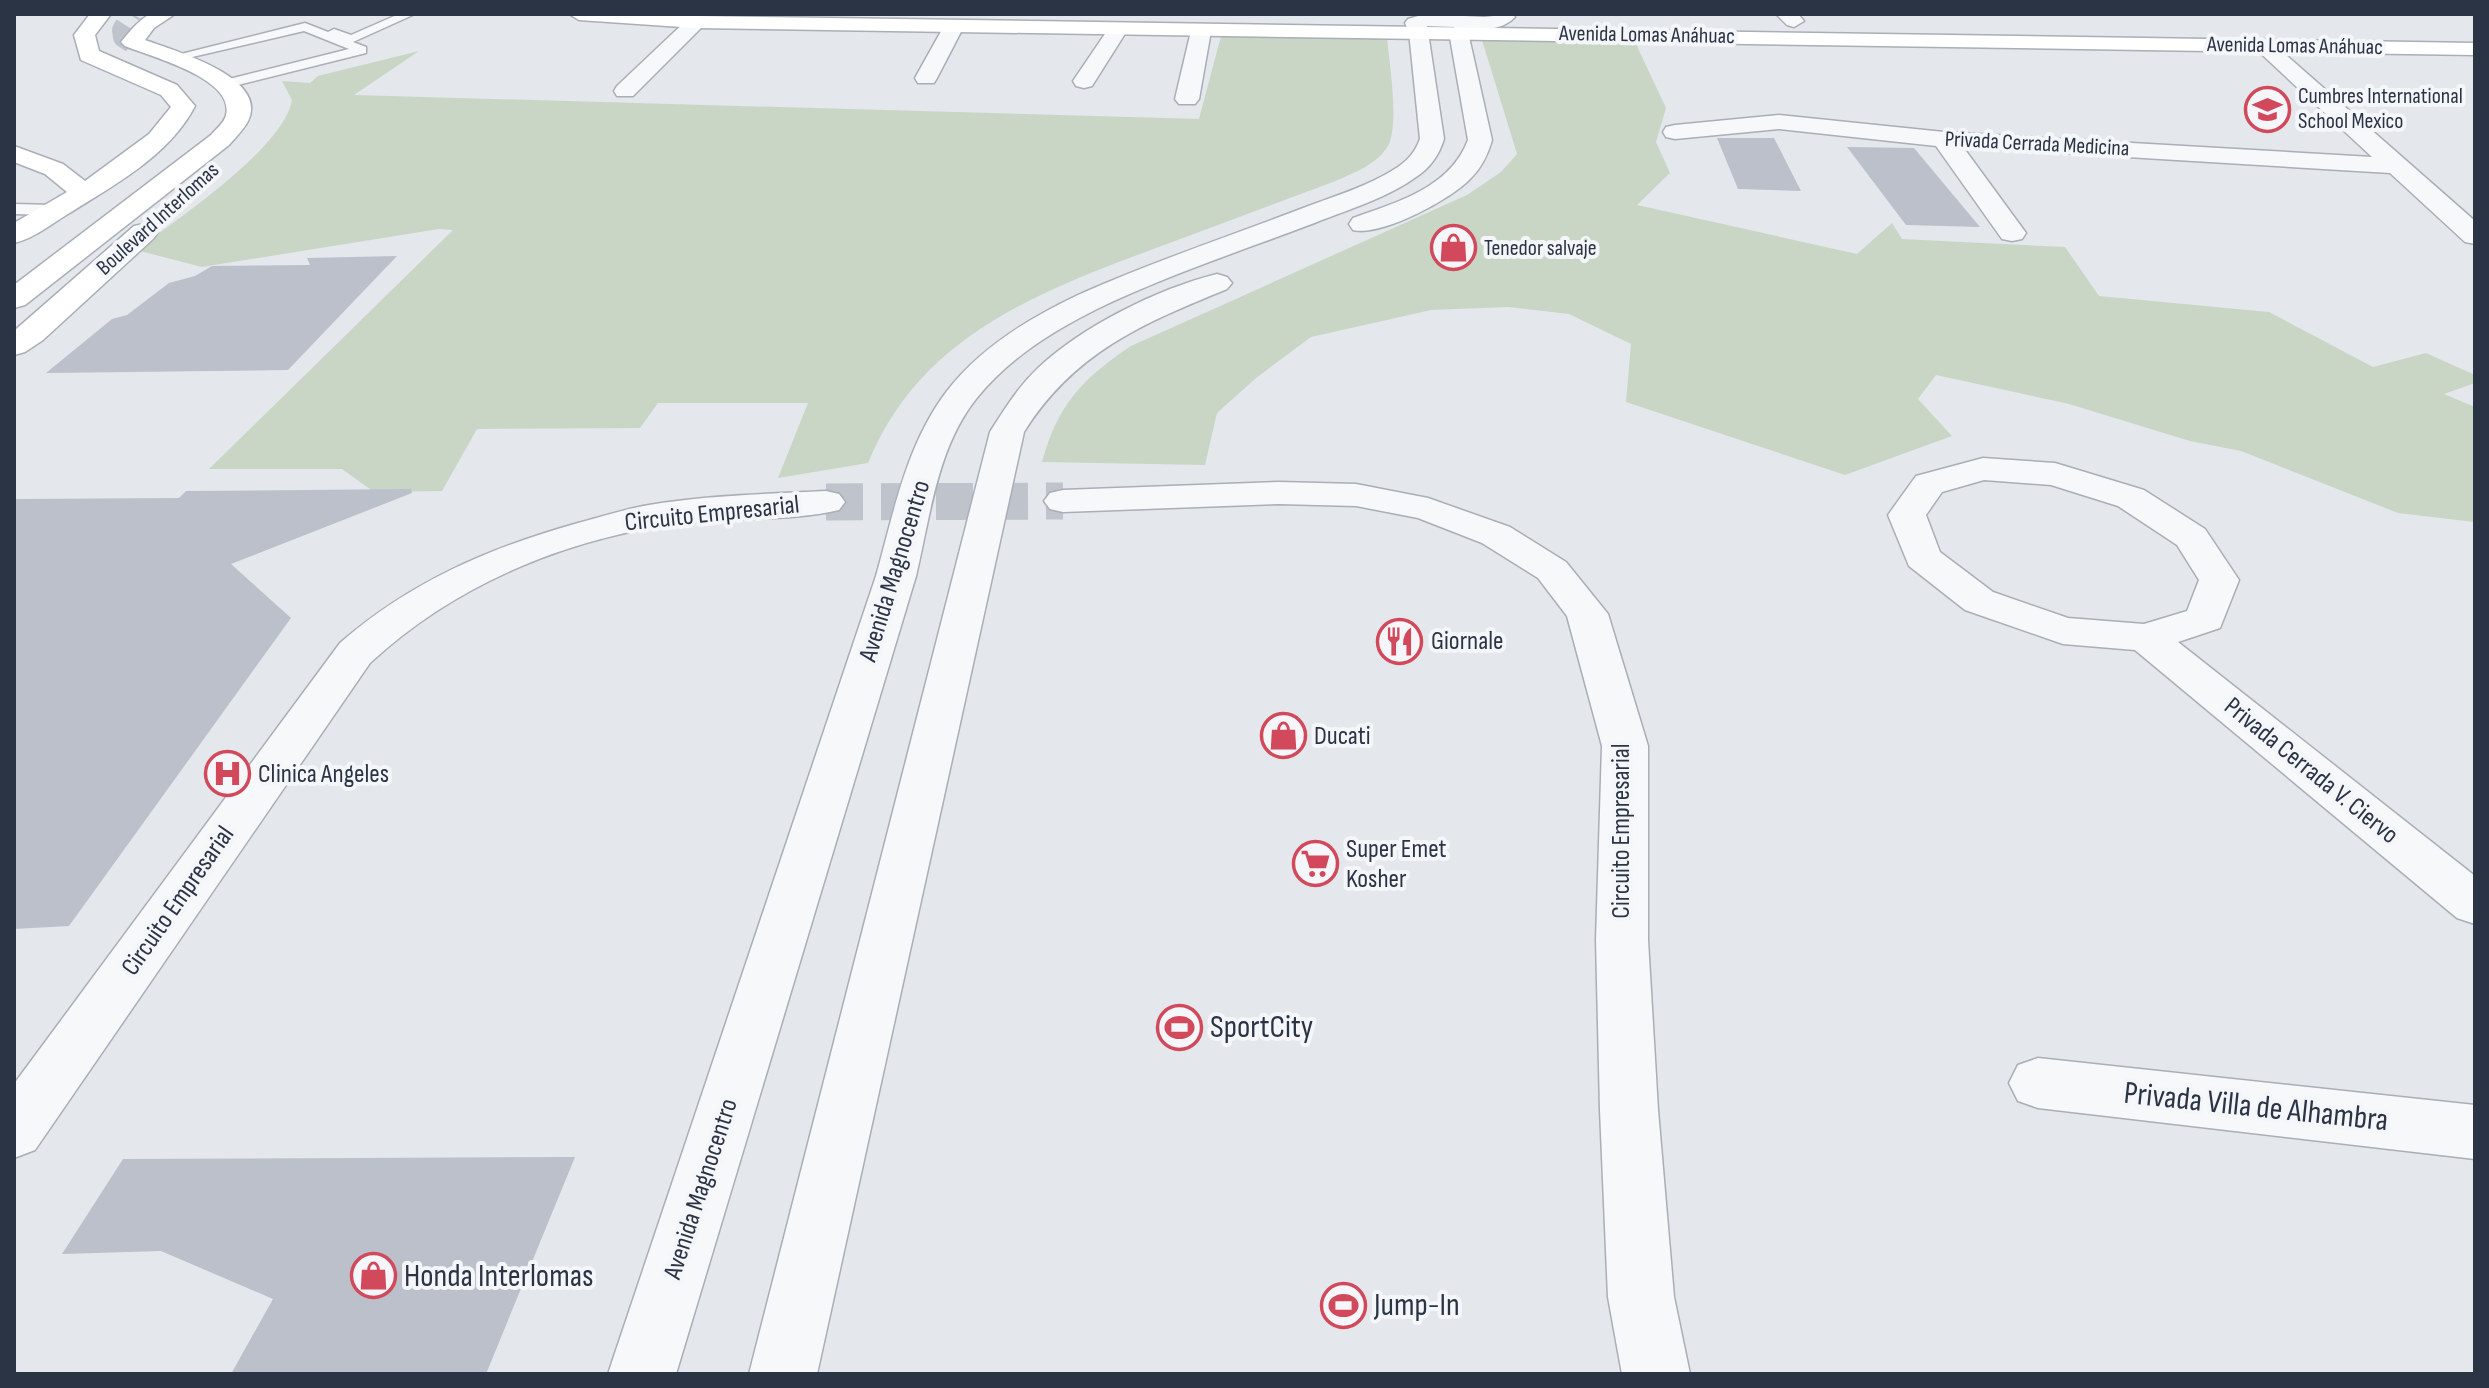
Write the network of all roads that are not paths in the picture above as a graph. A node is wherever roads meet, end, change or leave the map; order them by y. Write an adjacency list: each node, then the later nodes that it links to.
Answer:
1 (101, 14): 29 (main road)
2 (314, 14): 3 (lane)
3 (409, 14)
4 (579, 14): 9 (main road, Avenida Lomas Anáhuac)
5 (1251, 14): 7 (main road, Avenida Lomas Anáhuac)
6 (161, 15): 18 (main road, Boulevard Interlomas)
7 (1505, 17): 8 (main road, Avenida Lomas Anáhuac); 14 (street)
8 (1790, 18): 10 (main road, Avenida Lomas Anáhuac)
9 (696, 22): 11 (main road, Avenida Lomas Anáhuac); 23 (street)
10 (2139, 24)
11 (954, 26): 12 (main road, Avenida Lomas Anáhuac); 20 (street)
12 (1118, 29): 13 (main road, Avenida Lomas Anáhuac); 21 (street)
13 (1201, 31): 14 (main road, Avenida Lomas Anáhuac); 24 (street)
14 (1439, 32): 17 (main road, Avenida Lomas Anáhuac); 45 (street, Avenida Magnocentro); 46 (street)
15 (2473, 39): 17 (main road, Avenida Lomas Anáhuac)
16 (240, 41): 18 (lane); 19 (lane); 19 (lane)
17 (2263, 45): 28 (street)
18 (175, 57): 22 (main road, Boulevard Interlomas)
19 (293, 68): 22 (lane)
20 (926, 78)
21 (1084, 81)
22 (230, 90): 35 (main road, Boulevard Interlomas); 36 (main road, Boulevard Interlomas); 37 (main road, Boulevard Interlomas)
23 (625, 91)
24 (1187, 99)
25 (1675, 132): 26 (street, Privada Cerrada Medicina)
26 (1944, 139): 28 (street, Privada Cerrada Medicina); 32 (street)
27 (14, 153): 29 (main road)
28 (2399, 166): 34 (street)
29 (83, 192): 31 (main road)
30 (14, 209): 31 (lane)
31 (54, 210): 33 (main road)
32 (2012, 233)
33 (14, 235)
34 (2475, 236)
35 (14, 269)
36 (14, 299)
37 (14, 345)
38 (1063, 501): 47 (street, Circuito Empresarial)
39 (826, 502): 43 (street, Circuito Empresarial)
40 (2146, 638): 40 (street); 41 (street, Privada Cerrada V. Ciervo)
41 (2475, 904)
42 (2038, 1083): 44 (street, Privada Villa de Alhambra)
43 (14, 1131)
44 (2475, 1132)
45 (642, 1374)
46 (783, 1374)
47 (1656, 1374)

